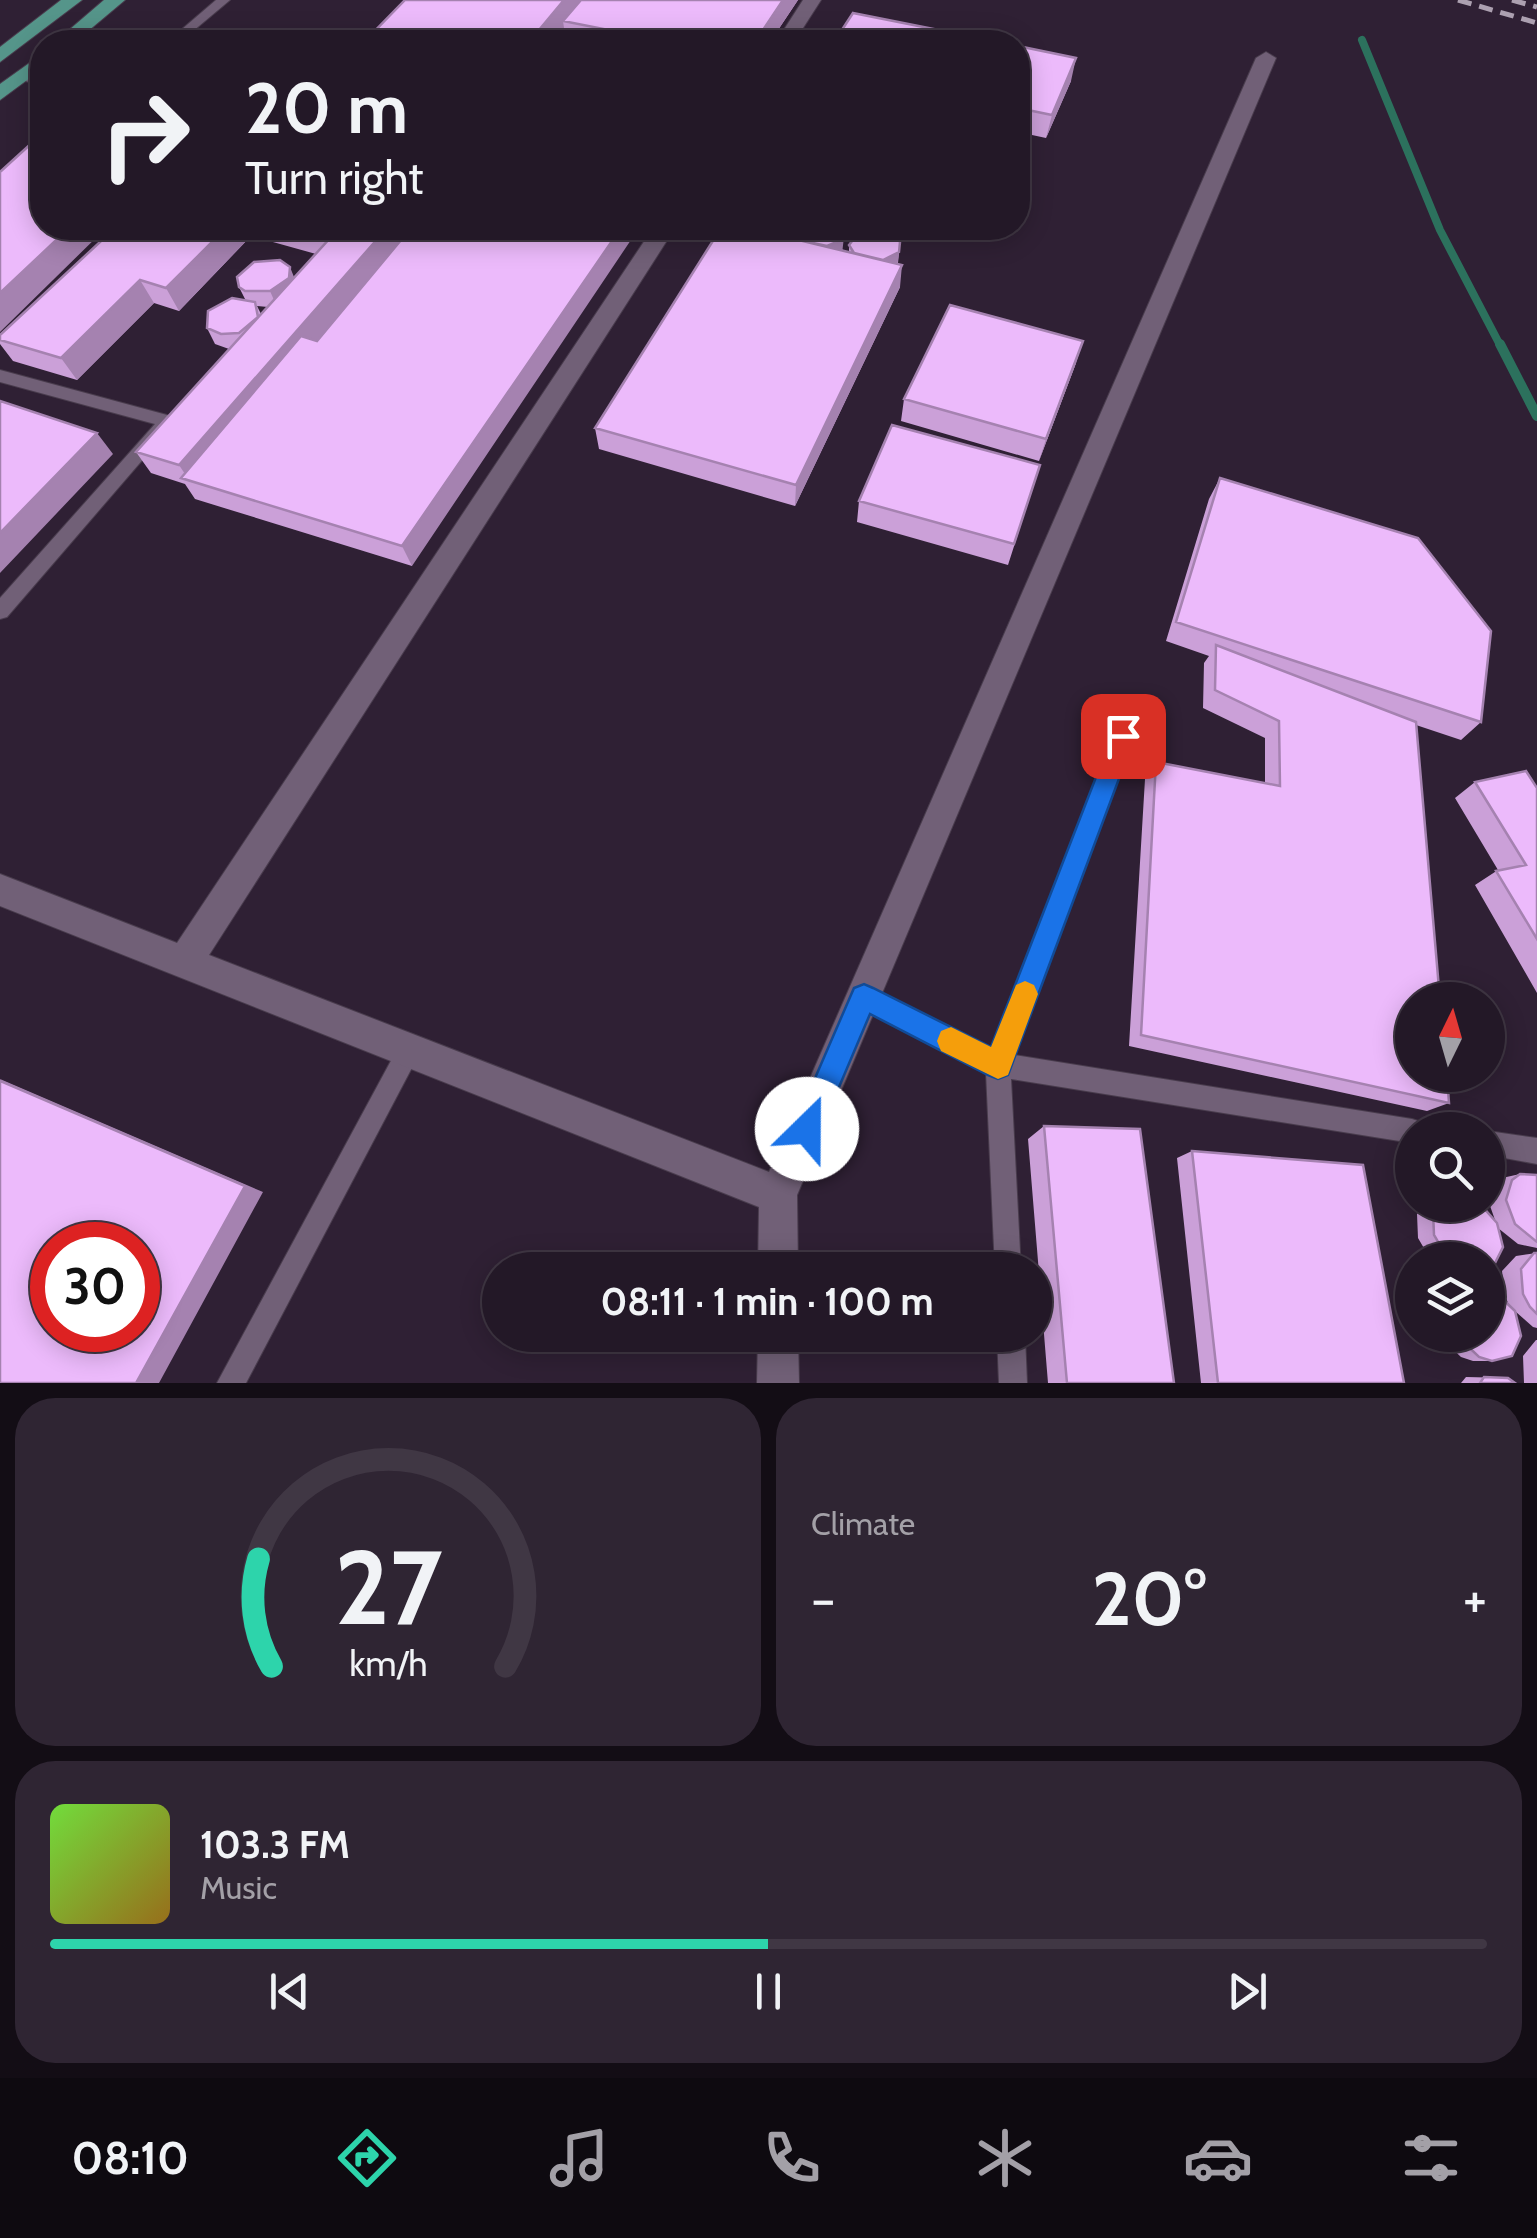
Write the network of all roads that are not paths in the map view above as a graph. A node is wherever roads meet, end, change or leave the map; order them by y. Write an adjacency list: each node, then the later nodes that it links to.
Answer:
1 (73, 0): 5 (main road)
2 (116, 0): 6 (main road)
3 (224, 0): 7 (lane)
4 (812, 0): 8 (street)
5 (34, 30)
6 (79, 30)
7 (188, 30)
8 (793, 30)
9 (30, 33): 10 (main road)
10 (0, 56)
11 (1266, 58): 20 (street)
12 (30, 80): 13 (main road)
13 (0, 94)
14 (656, 240): 19 (street)
15 (0, 376): 16 (lane)
16 (0, 611)
17 (1123, 736): 22 (lane)
18 (0, 890): 19 (street)
19 (183, 964): 21 (street)
20 (864, 997): 22 (lane); 26 (street)
21 (408, 1052): 26 (street); 31 (lane)
22 (998, 1065): 23 (lane); 28 (lane)
23 (1395, 1128)
24 (1505, 1145): 25 (lane)
25 (1537, 1150)
26 (778, 1195): 27 (street)
27 (778, 1252)
28 (1007, 1252)
29 (778, 1352): 32 (street)
30 (1012, 1352): 33 (lane)
31 (231, 1383)
32 (778, 1383)
33 (1013, 1383)

